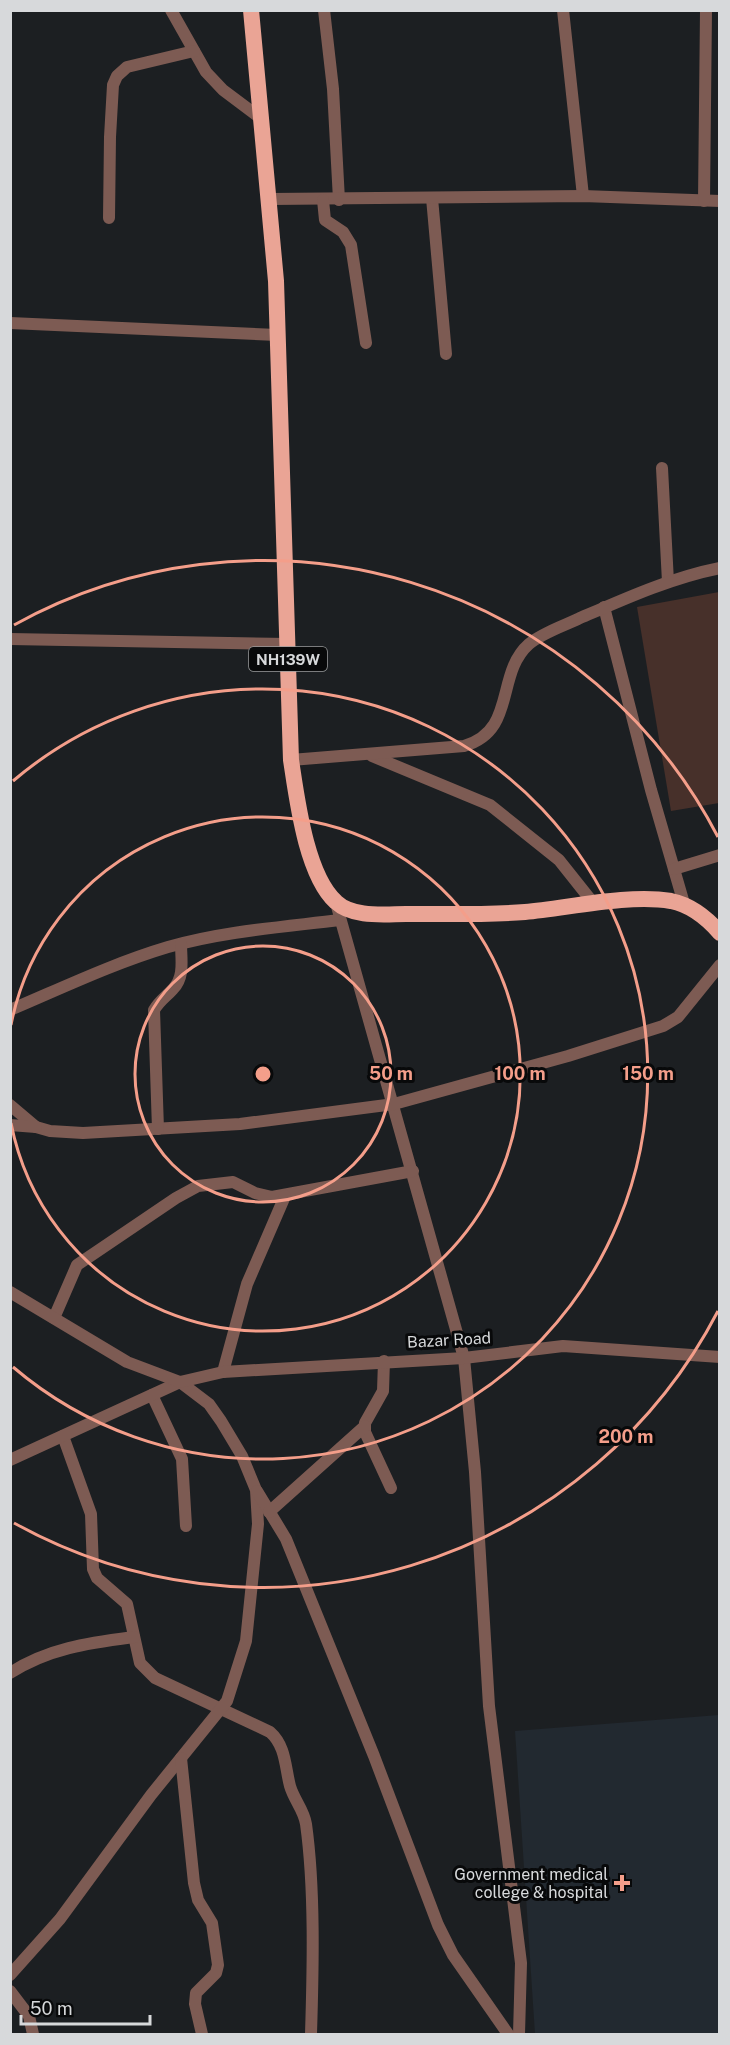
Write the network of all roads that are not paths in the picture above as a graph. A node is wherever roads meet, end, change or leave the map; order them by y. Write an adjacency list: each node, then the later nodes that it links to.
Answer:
1 (171, 10): 6 (street)
2 (251, 10): 7 (highway, NH139W)
3 (324, 10): 12 (street)
4 (563, 10): 8 (street)
5 (706, 10): 13 (street)
6 (194, 51): 7 (street); 15 (street)
7 (262, 120): 10 (highway, NH139W)
8 (583, 196): 9 (street); 13 (street)
9 (432, 198): 12 (street); 19 (street)
10 (271, 199): 11 (street); 17 (highway, NH139W)
11 (323, 200): 12 (street); 18 (street)
12 (339, 200)
13 (704, 201): 14 (street)
14 (720, 201)
15 (109, 218)
16 (10, 323): 17 (street)
17 (277, 335): 25 (highway, NH139W)
18 (366, 343)
19 (446, 354)
20 (662, 468): 22 (street)
21 (720, 568): 22 (street)
22 (668, 582): 23 (street)
23 (604, 607): 26 (street); 29 (street)
24 (10, 639): 25 (street)
25 (288, 644): 27 (highway, NH139W)
26 (368, 754): 27 (street); 31 (street)
27 (291, 760): 30 (highway, NH139W)
28 (720, 855): 29 (street)
29 (674, 869): 32 (street)
30 (336, 903): 31 (highway); 33 (street)
31 (594, 904): 32 (highway)
32 (685, 907): 34 (highway)
33 (340, 920): 35 (street); 38 (street)
34 (720, 933)
35 (181, 944): 37 (street); 42 (street)
36 (720, 965): 38 (street)
37 (10, 1010)
38 (394, 1104): 42 (street); 43 (street)
39 (10, 1105): 41 (street)
40 (10, 1125): 41 (street)
41 (36, 1127): 42 (street)
42 (158, 1129)
43 (413, 1171): 44 (street); 48 (street)
44 (285, 1196): 46 (street); 50 (street)
45 (10, 1292): 46 (street)
46 (54, 1318): 51 (street)
47 (720, 1357): 48 (street, Bazar Road)
48 (464, 1358): 49 (street, Bazar Road); 70 (street)
49 (384, 1361): 50 (street, Bazar Road); 53 (street)
50 (223, 1372): 51 (street, Bazar Road)
51 (180, 1382): 52 (street, Bazar Road); 57 (street)
52 (152, 1395): 54 (street, Bazar Road); 59 (street)
53 (365, 1426): 56 (street); 58 (street)
54 (63, 1436): 55 (street, Bazar Road); 60 (street)
55 (10, 1460)
56 (391, 1488)
57 (256, 1490): 58 (street); 62 (street)
58 (270, 1512): 69 (street)
59 (186, 1526)
60 (134, 1637): 61 (street); 62 (street)
61 (10, 1673)
62 (221, 1709): 63 (street); 68 (street)
63 (181, 1758): 64 (street); 67 (street)
64 (10, 1975)
65 (10, 1991): 66 (street)
66 (33, 2034)
67 (202, 2034)
68 (311, 2034)
69 (508, 2034)
70 (519, 2034)

